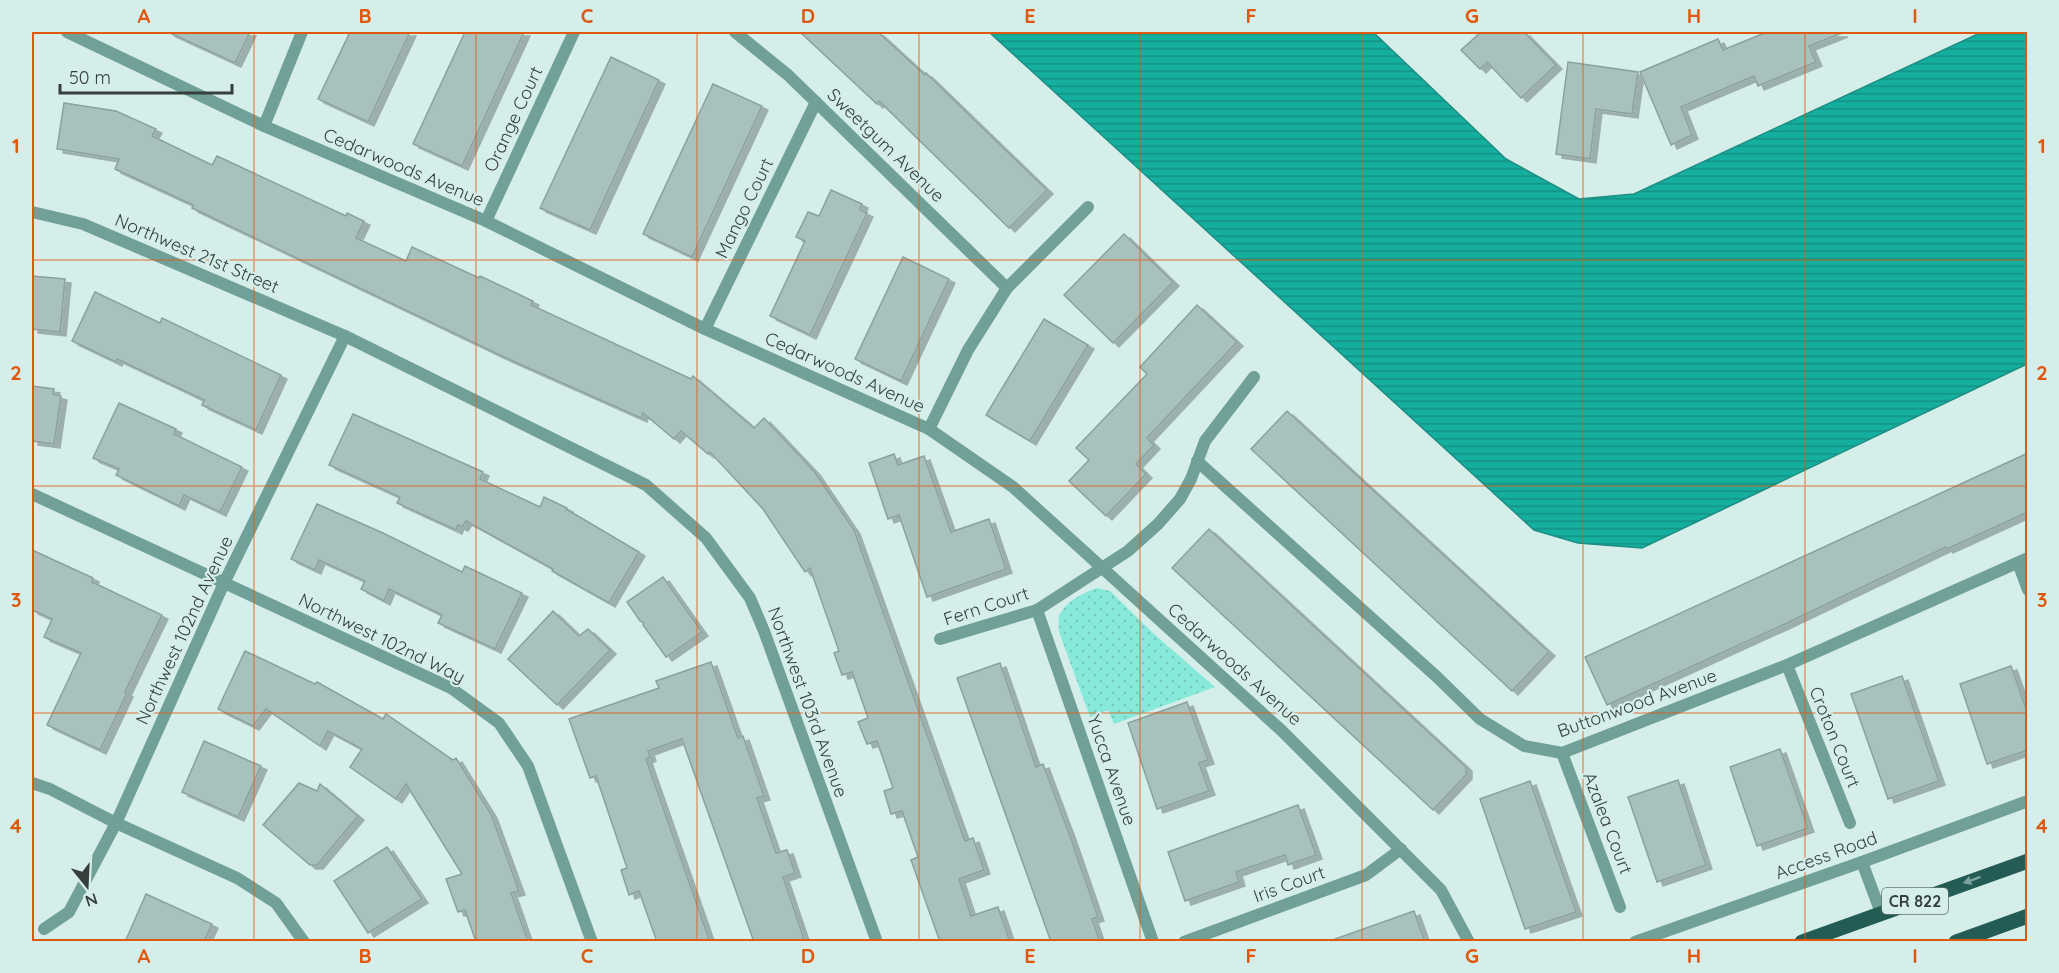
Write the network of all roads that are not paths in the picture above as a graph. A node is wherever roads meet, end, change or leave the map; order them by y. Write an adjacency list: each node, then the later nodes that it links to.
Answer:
1 (67, 32): 6 (street, Cedarwoods Avenue)
2 (302, 32): 6 (street)
3 (574, 32): 9 (street, Orange Court)
4 (735, 32): 5 (street, Sweetgum Avenue)
5 (816, 102): 10 (street, Sweetgum Avenue); 11 (street, Mango Court)
6 (264, 126): 9 (street, Cedarwoods Avenue)
7 (1088, 207): 10 (street)
8 (32, 212): 12 (street, Northwest 21st Street)
9 (486, 221): 11 (street, Cedarwoods Avenue)
10 (1007, 288): 14 (street)
11 (705, 328): 14 (street, Cedarwoods Avenue)
12 (345, 336): 19 (street, Northwest 102nd Avenue); 38 (street, Northwest 103rd Avenue)
13 (1254, 377): 15 (street, Fern Court)
14 (929, 429): 18 (street, Cedarwoods Avenue)
15 (1197, 461): 18 (street, Fern Court); 24 (street, Buttonwood Avenue)
16 (32, 494): 19 (street, Northwest 102nd Way)
17 (2023, 560): 20 (street); 23 (street, Buttonwood Avenue)
18 (1104, 568): 21 (street, Fern Court); 29 (street, Cedarwoods Avenue)
19 (224, 583): 27 (street, Northwest 102nd Avenue); 37 (street, Northwest 102nd Way)
20 (2028, 590)
21 (1037, 610): 22 (street, Fern Court); 39 (street, Yucca Avenue)
22 (940, 639)
23 (1787, 665): 24 (street, Buttonwood Avenue); 28 (street, Croton Court)
24 (1562, 753): 32 (street, Azalea Court)
25 (32, 783): 27 (street)
26 (2028, 801): 31 (street, Access Road)
27 (116, 823): 35 (street, Northwest 102nd Avenue); 36 (street)
28 (1850, 823)
29 (1401, 849): 40 (street, Iris Court); 41 (street, Cedarwoods Avenue)
30 (2028, 861): 33 (main road, CR 822, one-way to 33)
31 (1862, 862): 33 (street); 42 (street, Access Road)
32 (1620, 907)
33 (1881, 913): 43 (main road, CR 822)
34 (2028, 916): 44 (main road)
35 (44, 928)
36 (304, 942)
37 (592, 942)
38 (877, 942)
39 (1153, 942)
40 (1184, 942)
41 (1469, 942)
42 (1635, 942)
43 (1802, 942)
44 (1956, 942)

